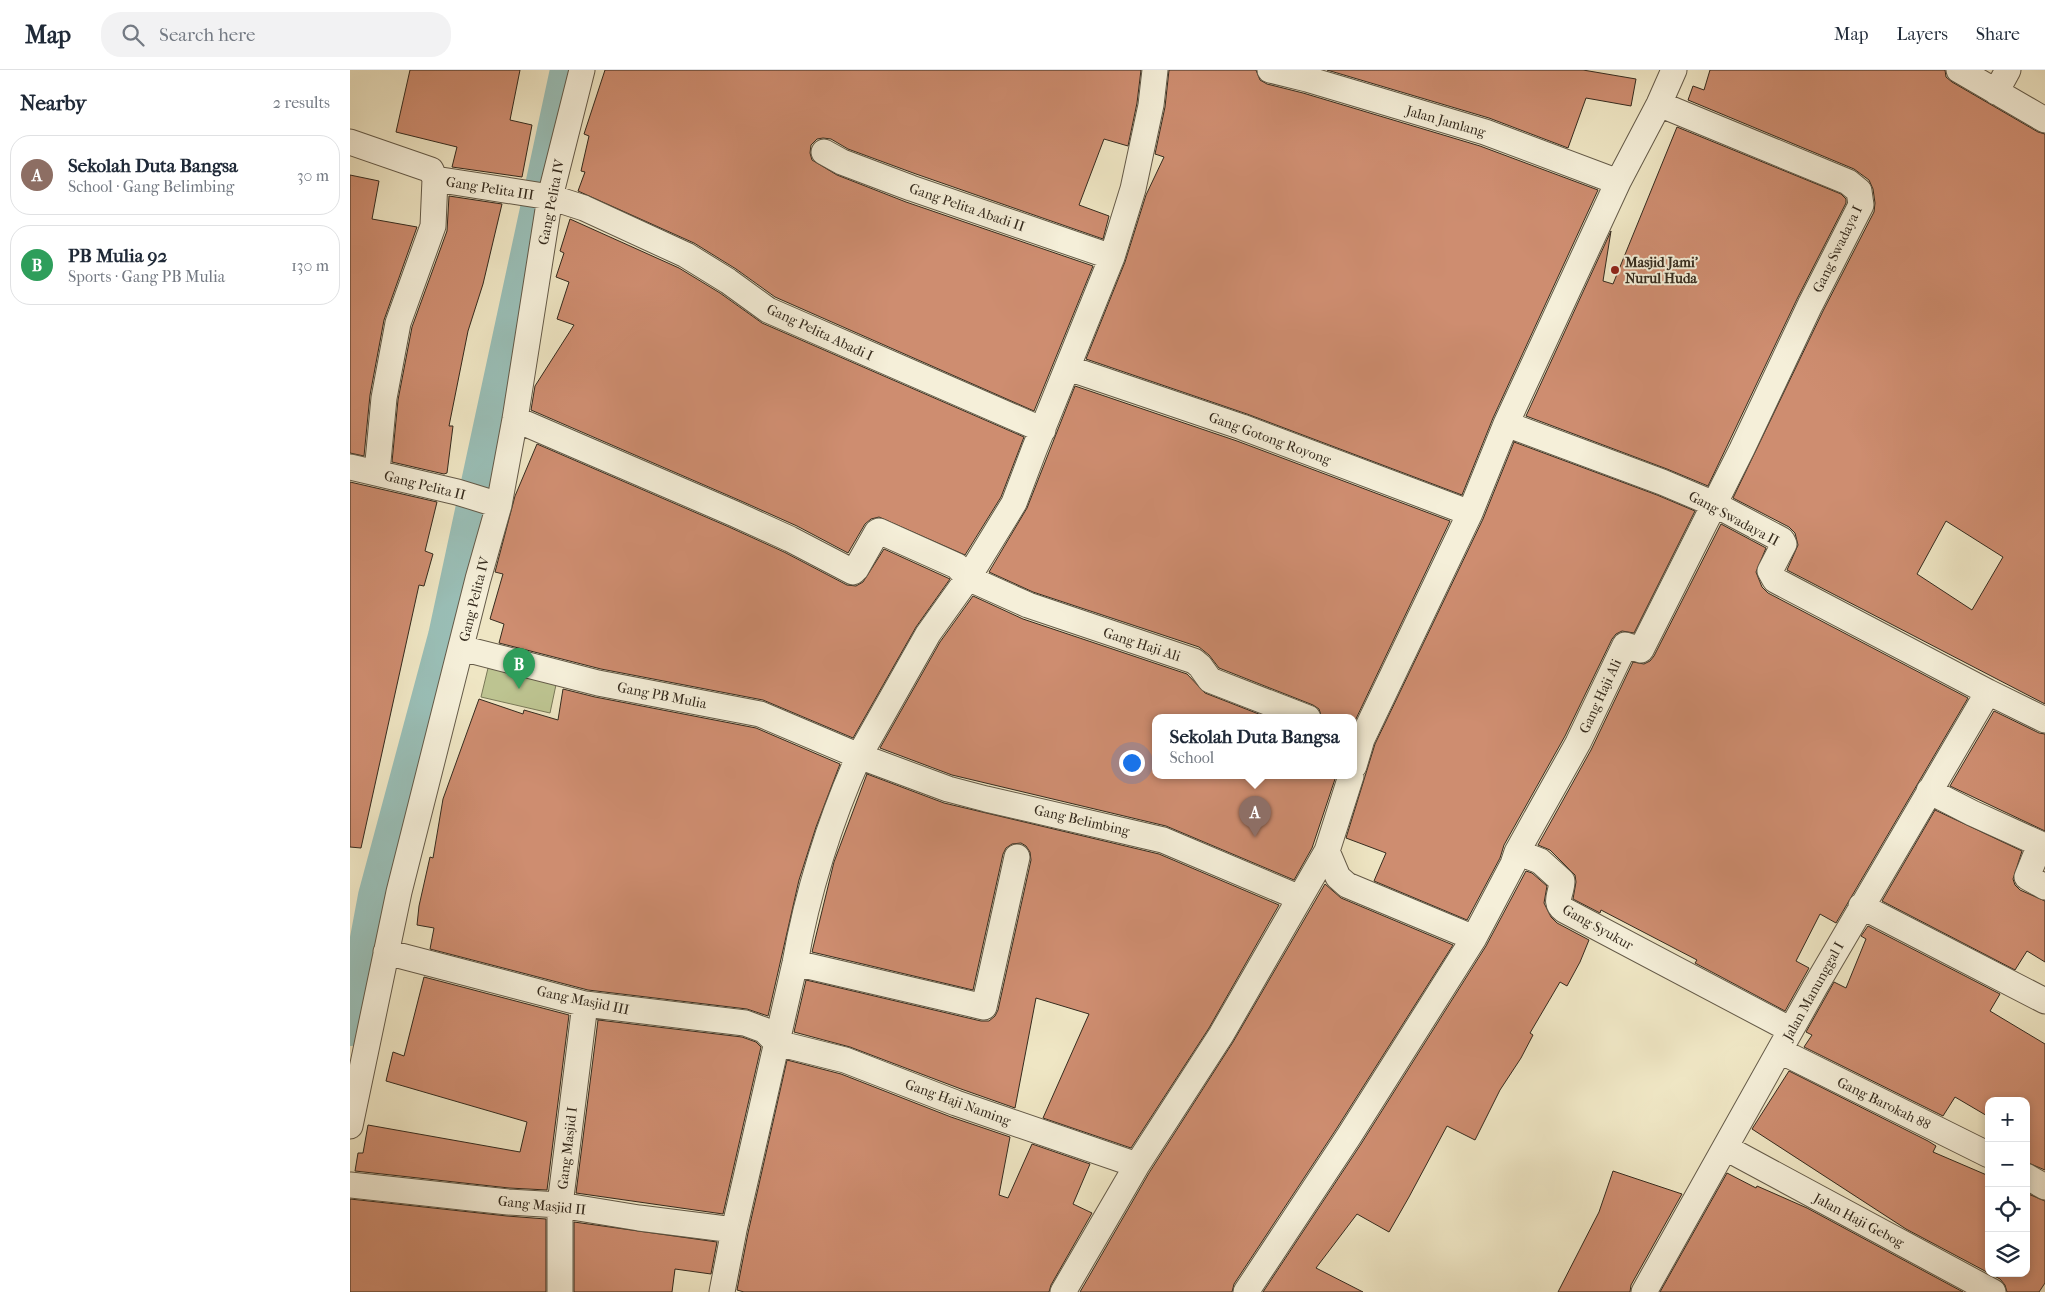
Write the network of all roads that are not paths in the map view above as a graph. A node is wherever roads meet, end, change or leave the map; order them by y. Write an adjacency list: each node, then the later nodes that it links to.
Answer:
1 (582, 70): 14 (street, Gang Pelita IV)
2 (1155, 70): 15 (street)
3 (1270, 70): 13 (street, Jalan Jamlang)
4 (1674, 70): 8 (street)
5 (1959, 70): 7 (street)
6 (2008, 70): 7 (street)
7 (1996, 92): 9 (street)
8 (1659, 104): 13 (street); 23 (street, Gang Swadaya I)
9 (2045, 120)
10 (350, 142): 12 (street, Gang Pelita III)
11 (824, 152): 15 (street, Gang Pelita Abadi II)
12 (435, 179): 14 (street, Gang Pelita III); 21 (street)
13 (1618, 182): 18 (street)
14 (543, 196): 17 (street, Gang Pelita IV); 19 (street, Gang Pelita Abadi I)
15 (1112, 257): 16 (street)
16 (1068, 368): 19 (street); 24 (street, Gang Gotong Royong)
17 (515, 419): 22 (street, Gang Pelita IV); 25 (street, Gang Haji Ali)
18 (1506, 424): 23 (street, Gang Swadaya II); 24 (street)
19 (1042, 430): 25 (street)
20 (350, 467): 21 (street, Gang Pelita II)
21 (376, 472): 22 (street, Gang Pelita II)
22 (494, 503): 26 (street, Gang Pelita IV)
23 (1714, 504): 27 (street, Gang Swadaya II); 35 (street, Gang Haji Ali)
24 (1470, 513): 30 (street)
25 (968, 578): 28 (street, Gang Haji Ali); 31 (street)
26 (461, 648): 31 (street, Gang PB Mulia); 41 (street, Gang Pelita IV)
27 (1988, 692): 29 (street); 33 (street, Jalan Manunggal I)
28 (1298, 714)
29 (2045, 720)
30 (1358, 738)
31 (859, 756): 38 (street, Gang Belimbing); 42 (street)
32 (1349, 779): 34 (street)
33 (1929, 791): 37 (street); 39 (street, Jalan Manunggal I)
34 (1327, 850): 38 (street); 40 (street)
35 (1517, 852): 40 (street); 45 (street, Gang Syukur)
36 (1017, 857): 42 (street)
37 (2045, 887)
38 (1300, 898): 50 (street)
39 (1861, 906): 43 (street); 45 (street, Jalan Manunggal I)
40 (1474, 938): 59 (street)
41 (386, 952): 44 (street, Gang Masjid III); 47 (street, Gang Pelita IV)
42 (795, 964): 46 (street)
43 (2045, 1001)
44 (585, 1004): 46 (street, Gang Masjid III); 54 (street, Gang Masjid I)
45 (1785, 1040): 48 (street, Jalan Manunggal I); 49 (street, Gang Barokah 88)
46 (777, 1044): 50 (street, Gang Haji Naming); 55 (street)
47 (350, 1126)
48 (1726, 1148): 60 (street, Jalan Manunggal I); 61 (street, Jalan Haji Gebog)
49 (1985, 1153)
50 (1137, 1165): 58 (street)
51 (2030, 1178): 53 (street)
52 (350, 1185): 54 (street, Gang Masjid II)
53 (2045, 1187)
54 (560, 1205): 55 (street, Gang Masjid II); 56 (street, Gang Masjid I)
55 (734, 1230): 57 (street)
56 (560, 1292)
57 (722, 1292)
58 (1063, 1292)
59 (1246, 1292)
60 (1644, 1292)
61 (1993, 1292)

